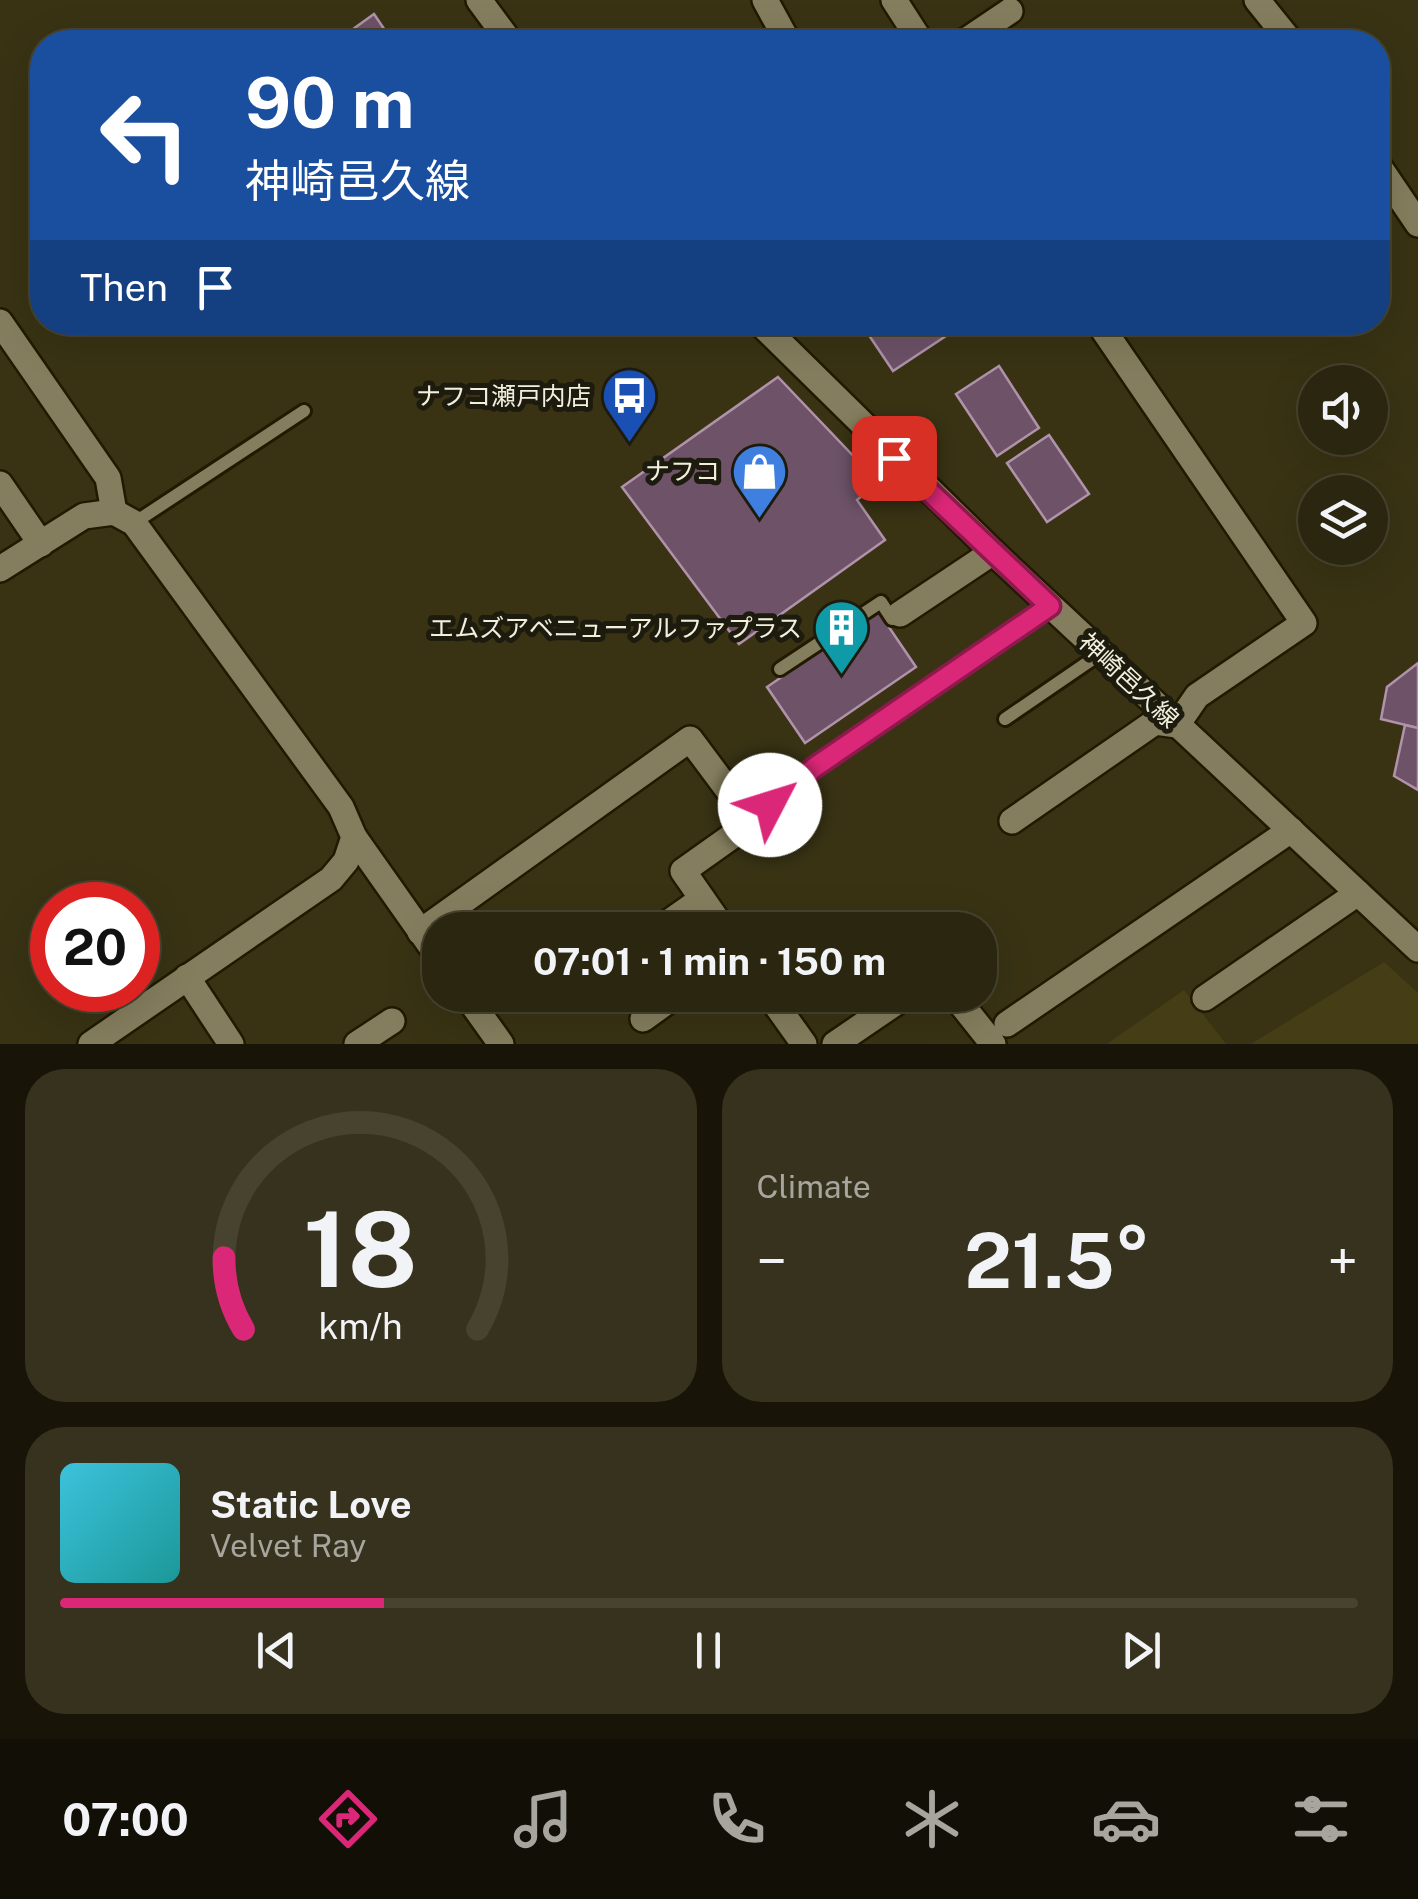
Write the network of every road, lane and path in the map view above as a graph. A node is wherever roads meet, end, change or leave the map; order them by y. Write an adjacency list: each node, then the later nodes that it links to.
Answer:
1 (479, 0): 6 (street)
2 (765, 0): 7 (street)
3 (894, 0): 8 (street)
4 (1257, 0): 10 (street)
5 (1010, 11): 9 (street)
6 (501, 30)
7 (781, 30)
8 (913, 30)
9 (982, 30)
10 (1281, 30)
11 (1390, 183): 12 (street)
12 (1418, 224)
13 (0, 322): 18 (street)
14 (772, 335): 20 (street, 神崎邑久線)
15 (1107, 335): 27 (street)
16 (304, 411): 18 (lane)
17 (0, 484): 19 (street)
18 (124, 517): 19 (street); 31 (street)
19 (41, 544): 21 (street)
20 (993, 552): 22 (street, 神崎邑久線); 23 (street)
21 (0, 569)
22 (1050, 606): 24 (street, 神崎邑久線); 29 (lane)
23 (900, 614): 25 (lane)
24 (1100, 654): 26 (lane); 27 (street, 神崎邑久線)
25 (780, 669)
26 (1005, 719)
27 (1177, 725): 28 (street); 30 (street, 神崎邑久線)
28 (1012, 821)
29 (752, 822): 33 (street); 36 (street)
30 (1290, 830): 32 (street, 神崎邑久線); 48 (street)
31 (354, 838): 36 (street); 39 (street)
32 (1358, 893): 38 (street, 神崎邑久線); 40 (street)
33 (702, 899): 34 (street); 35 (street)
34 (684, 912)
35 (711, 912)
36 (420, 932): 37 (street)
37 (422, 935)
38 (1418, 949)
39 (187, 977): 49 (street); 50 (street)
40 (1205, 998)
41 (478, 1012): 52 (street)
42 (651, 1012): 46 (street)
43 (781, 1012): 53 (street)
44 (882, 1012): 54 (street)
45 (974, 1012): 48 (street)
46 (642, 1018)
47 (392, 1022): 51 (street)
48 (1000, 1034)
49 (91, 1044)
50 (230, 1044)
51 (357, 1044)
52 (501, 1044)
53 (804, 1044)
54 (835, 1044)

